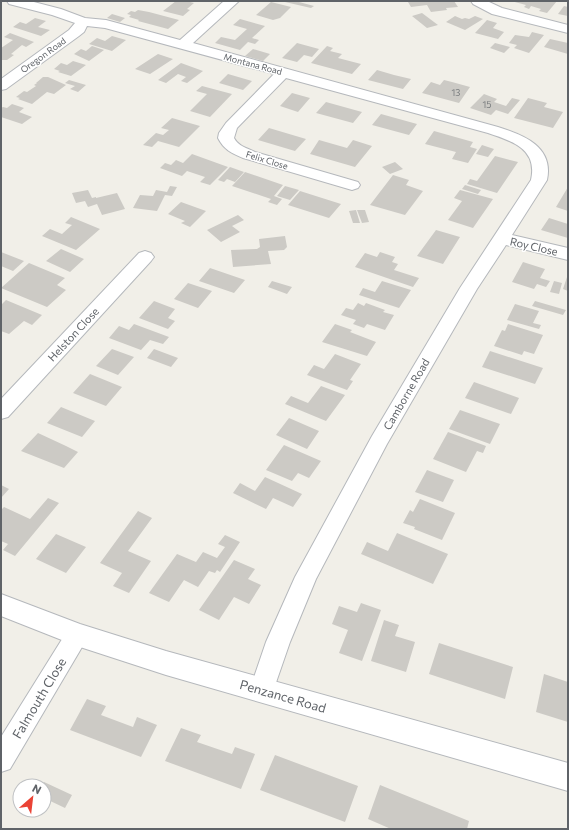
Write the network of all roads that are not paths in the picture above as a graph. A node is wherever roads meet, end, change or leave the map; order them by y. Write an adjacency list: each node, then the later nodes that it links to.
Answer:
1 (14, 1): 4 (street, Montana Road)
2 (232, 1): 6 (street)
3 (478, 1): 5 (street)
4 (82, 22): 6 (street, Montana Road); 8 (street, Oregon Road)
5 (568, 29)
6 (183, 45): 7 (street, Montana Road)
7 (283, 73): 9 (street, Montana Road); 10 (street, Felix Close)
8 (1, 86)
9 (493, 130): 11 (street, Camborne Road)
10 (352, 185)
11 (500, 238): 12 (street, Roy Close); 17 (street, Camborne Road)
12 (568, 254)
13 (145, 257): 14 (street, Helston Close)
14 (1, 412)
15 (1, 605): 16 (street, Penzance Road)
16 (77, 636): 17 (street, Penzance Road); 18 (street, Falmouth Close)
17 (262, 690): 19 (street, Penzance Road)
18 (1, 760)
19 (568, 777)

